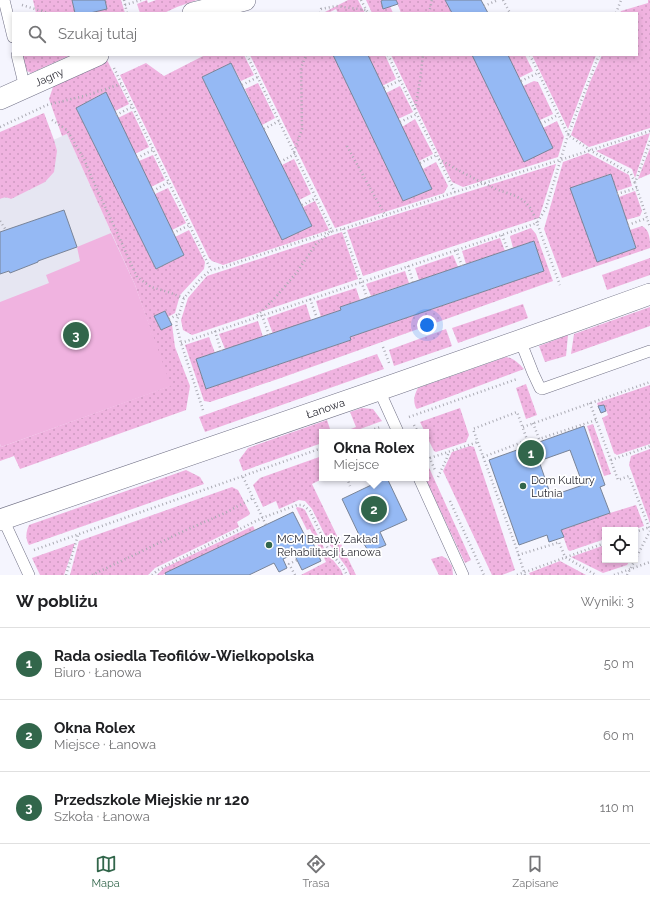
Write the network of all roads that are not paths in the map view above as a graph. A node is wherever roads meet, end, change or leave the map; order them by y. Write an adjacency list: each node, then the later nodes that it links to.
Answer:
1 (4, 0): 4 (lane)
2 (245, 0): 3 (street)
3 (197, 12)
4 (12, 33)
5 (17, 56): 7 (lane)
6 (104, 59): 7 (street, Jagny)
7 (24, 88): 8 (street, Jagny)
8 (0, 99)
9 (650, 294): 10 (street, Łanowa)
10 (520, 340): 11 (lane); 12 (street, Łanowa)
11 (650, 351)
12 (379, 390): 13 (lane); 15 (street, Łanowa)
13 (396, 427)
14 (420, 481): 17 (lane)
15 (2, 519): 16 (lane)
16 (29, 575)
17 (463, 575)

